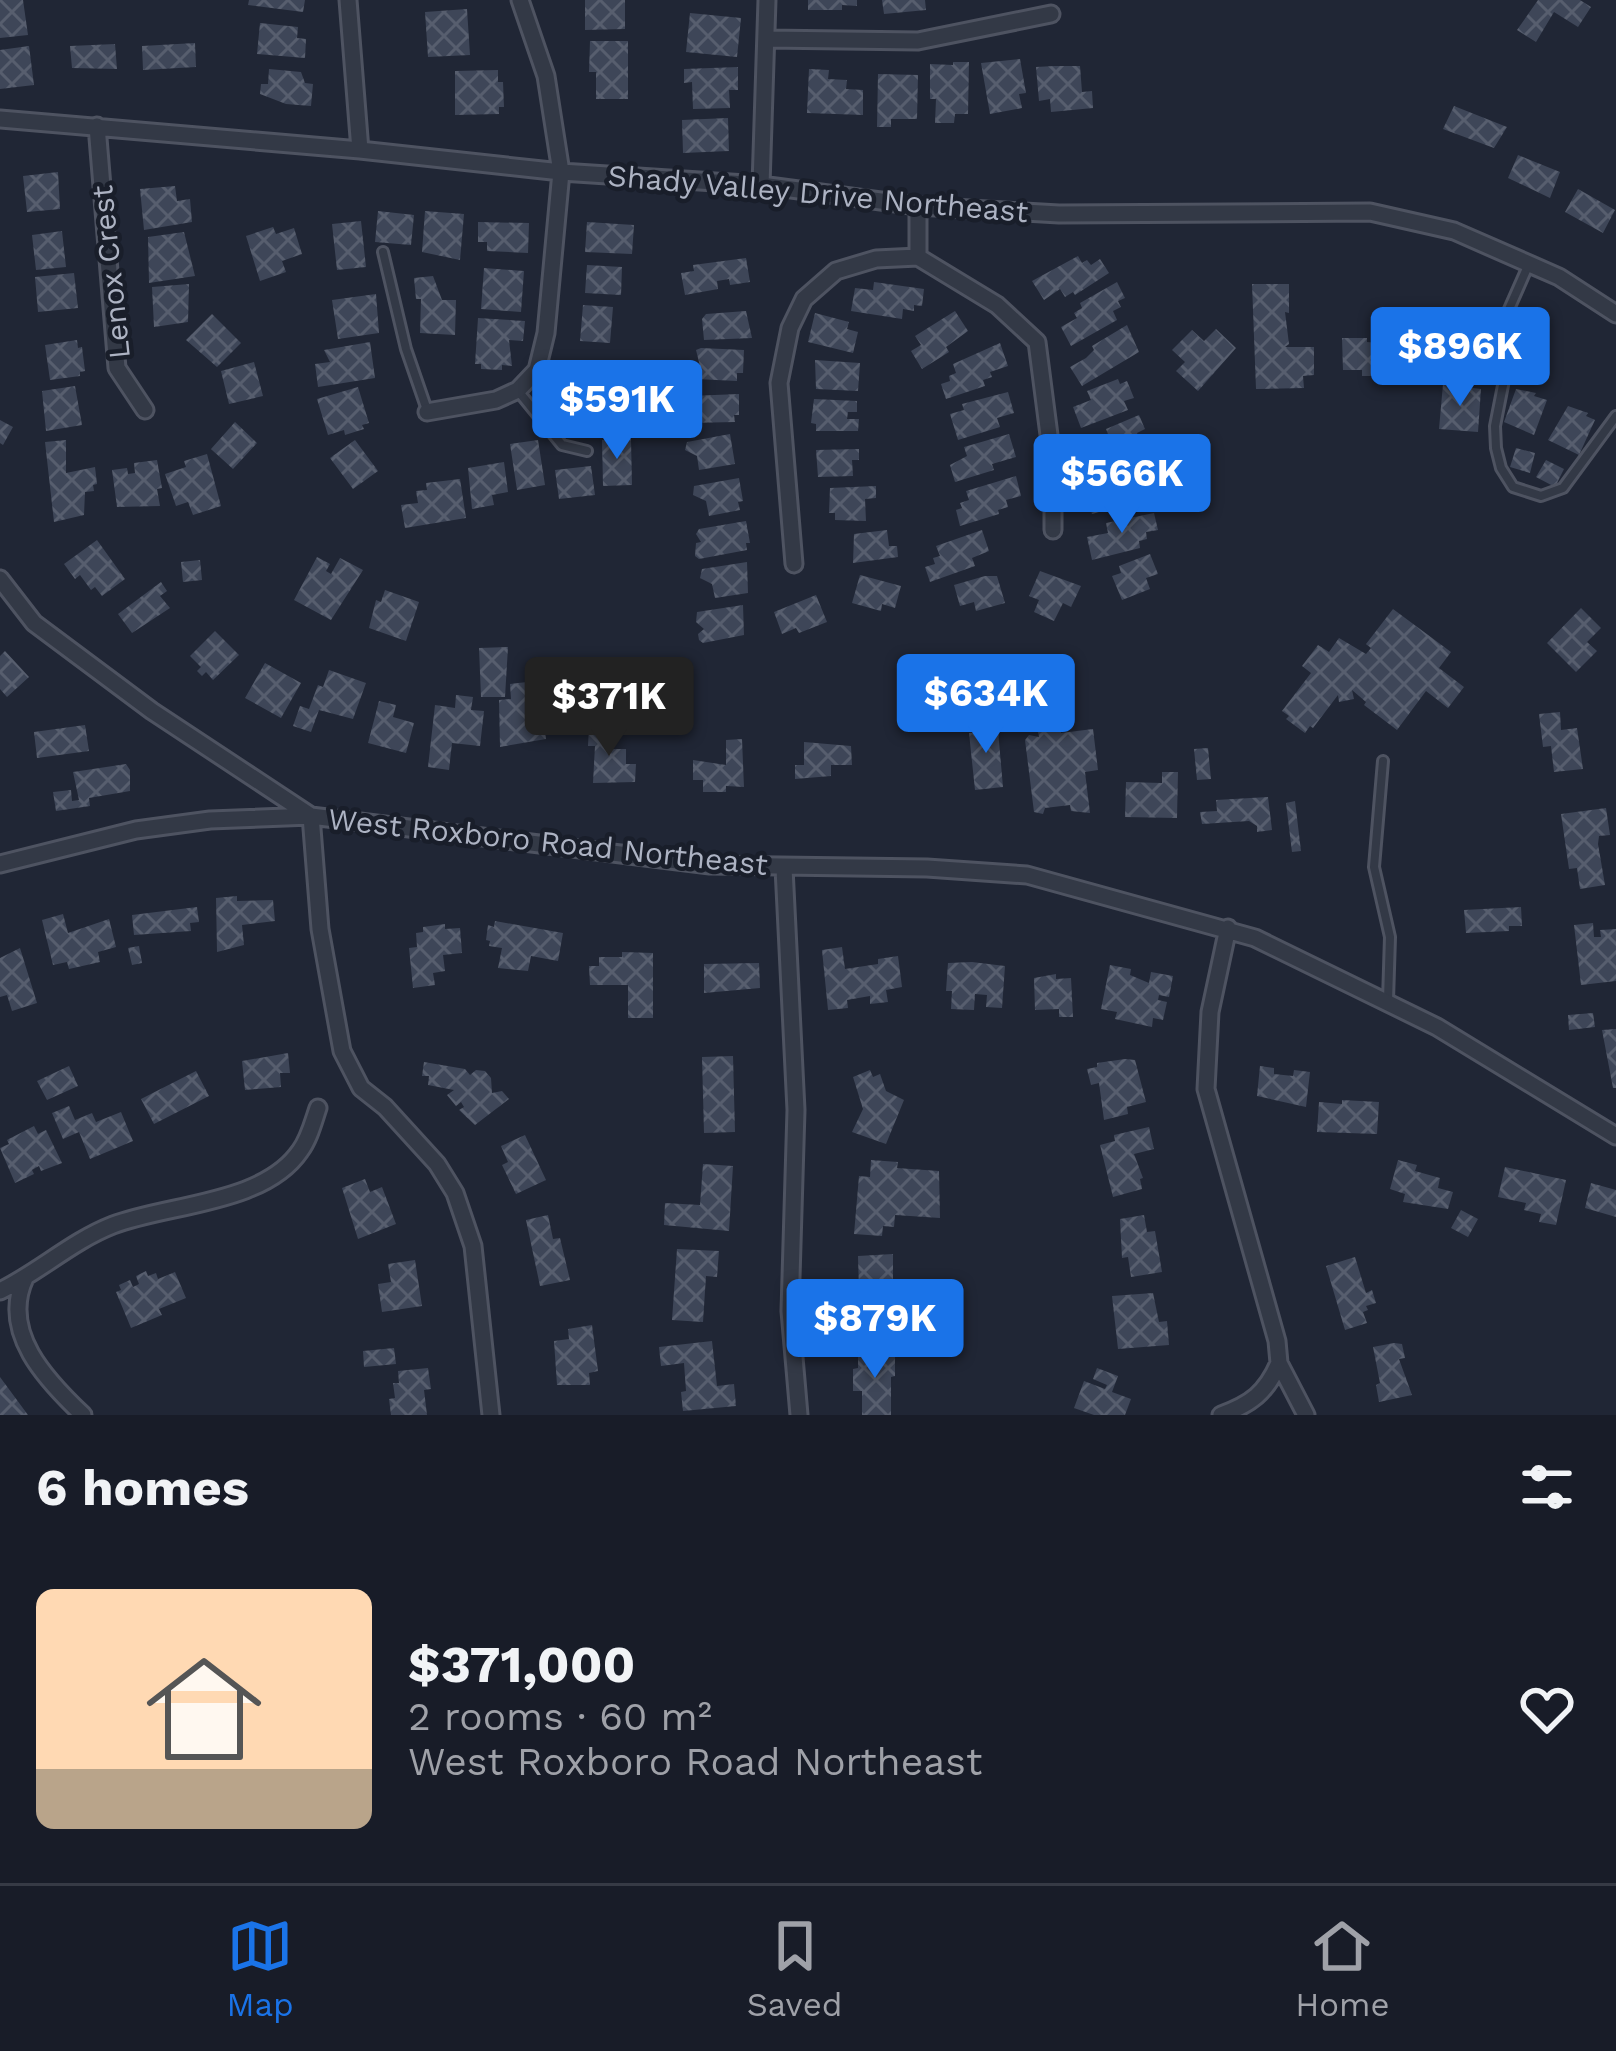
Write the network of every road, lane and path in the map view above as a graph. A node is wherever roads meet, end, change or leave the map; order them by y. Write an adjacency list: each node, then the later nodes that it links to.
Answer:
1 (348, 0): 8 (street)
2 (520, 0): 9 (street)
3 (767, 0): 5 (street)
4 (1052, 14): 5 (street)
5 (767, 39): 10 (street)
6 (0, 119): 7 (street, Shady Valley Drive Northeast)
7 (97, 126): 8 (street, Shady Valley Drive Northeast); 17 (street, Lenox Crest)
8 (360, 149): 9 (street, Shady Valley Drive Northeast)
9 (562, 172): 10 (street, Shady Valley Drive Northeast); 16 (street)
10 (761, 185): 11 (street, Shady Valley Drive Northeast)
11 (918, 206): 13 (street); 14 (street, Shady Valley Drive Northeast)
12 (383, 253): 18 (lane)
13 (918, 257): 21 (street); 22 (street)
14 (1530, 263): 15 (street, Shady Valley Drive Northeast); 19 (lane)
15 (1616, 314)
16 (518, 390): 18 (street); 20 (lane)
17 (145, 410)
18 (427, 412)
19 (1616, 416)
20 (587, 452)
21 (1053, 530)
22 (794, 565)
23 (0, 579): 25 (street)
24 (1383, 761): 29 (lane)
25 (311, 816): 26 (street, West Roxboro Road Northeast); 27 (street, West Roxboro Road Northeast); 36 (street)
26 (0, 864)
27 (784, 868): 28 (street, West Roxboro Road Northeast); 37 (street)
28 (1228, 928): 29 (street, West Roxboro Road Northeast); 34 (street)
29 (1388, 1001): 31 (street, West Roxboro Road Northeast)
30 (318, 1108): 32 (street)
31 (1616, 1136)
32 (25, 1279): 33 (street); 35 (street)
33 (0, 1291)
34 (1279, 1363): 38 (street); 39 (street)
35 (83, 1415)
36 (491, 1415)
37 (799, 1415)
38 (1221, 1415)
39 (1306, 1415)

